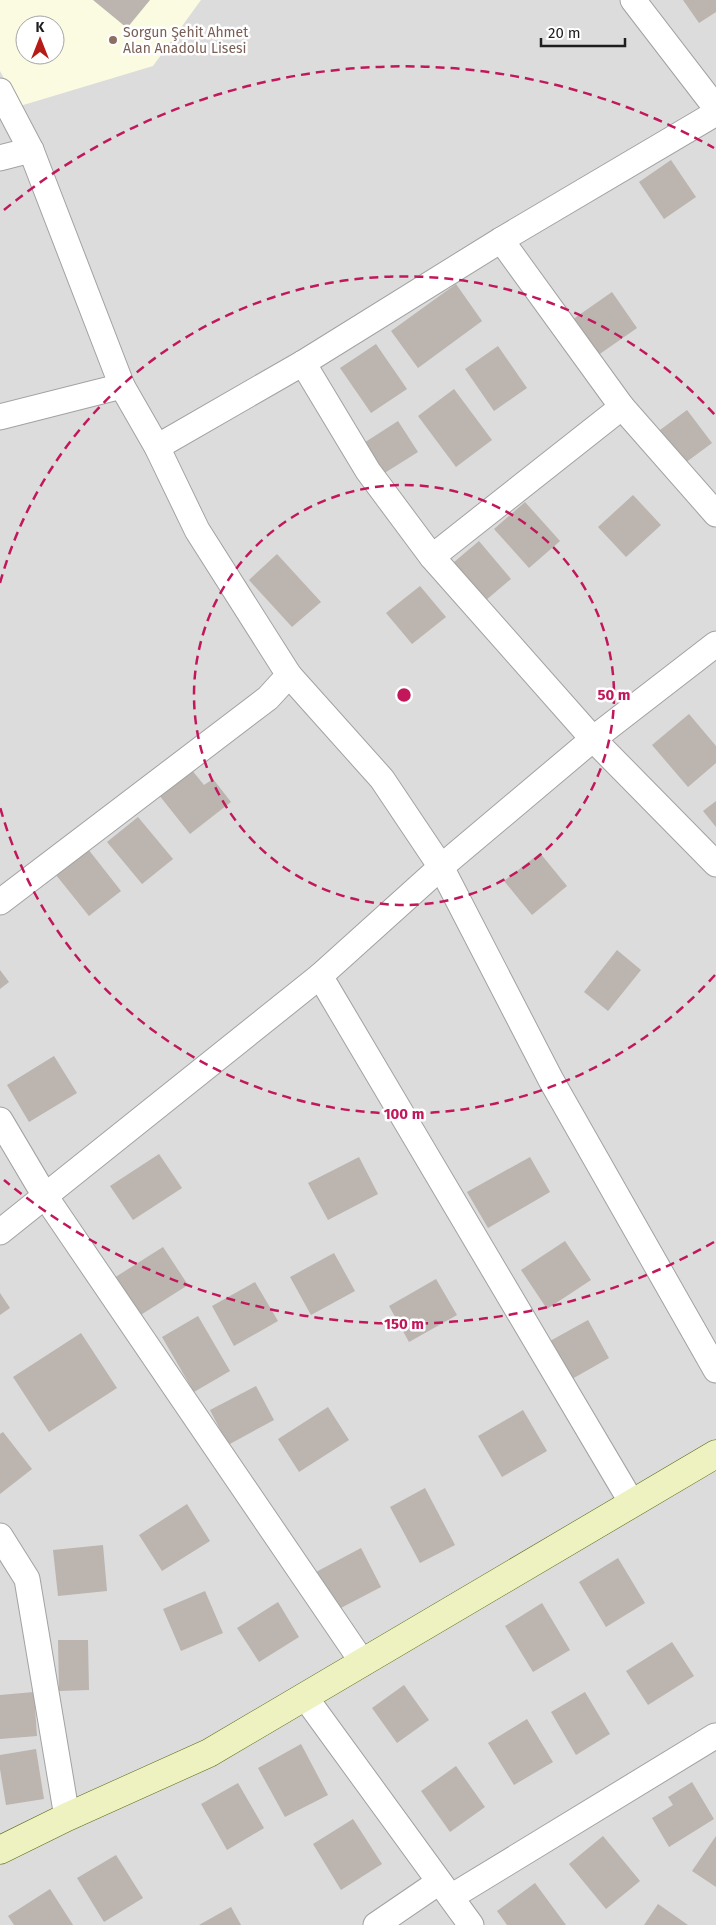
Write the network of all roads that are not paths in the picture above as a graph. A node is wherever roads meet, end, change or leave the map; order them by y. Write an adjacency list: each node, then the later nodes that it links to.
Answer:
1 (633, 0): 3 (street)
2 (0, 91): 5 (street)
3 (716, 108)
4 (716, 113): 7 (street)
5 (31, 150): 6 (street); 9 (street)
6 (0, 158)
7 (501, 240): 8 (street); 10 (street)
8 (303, 363): 12 (street); 14 (street)
9 (122, 386): 11 (street); 12 (street)
10 (622, 407): 13 (street); 14 (street)
11 (0, 417)
12 (157, 447): 16 (street)
13 (716, 514)
14 (432, 557): 17 (street)
15 (716, 644): 17 (street)
16 (290, 675): 19 (street); 20 (street)
17 (593, 739): 18 (street); 19 (street)
18 (716, 864)
19 (441, 867): 21 (street); 25 (street)
20 (0, 902)
21 (320, 976): 23 (street); 27 (street)
22 (0, 1120): 23 (street)
23 (45, 1196): 24 (street); 29 (street)
24 (0, 1232)
25 (716, 1370)
26 (716, 1454): 27 (street)
27 (632, 1503): 29 (street)
28 (0, 1536): 32 (street)
29 (363, 1663): 30 (street)
30 (304, 1697): 32 (street); 34 (street)
31 (715, 1736): 34 (street)
32 (67, 1818): 33 (street)
33 (0, 1850)
34 (445, 1889): 35 (street); 36 (street)
35 (376, 1925)
36 (471, 1925)

